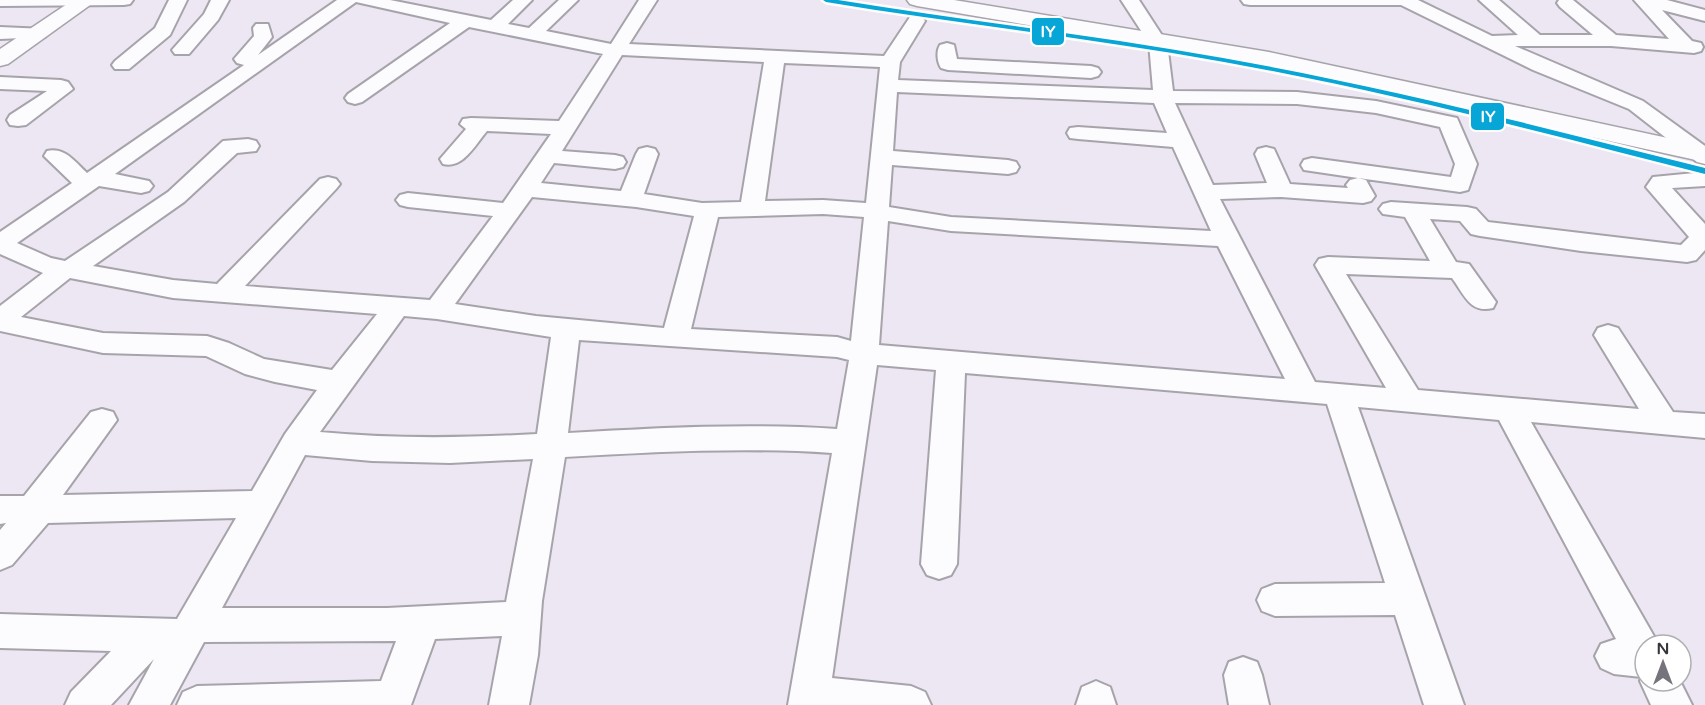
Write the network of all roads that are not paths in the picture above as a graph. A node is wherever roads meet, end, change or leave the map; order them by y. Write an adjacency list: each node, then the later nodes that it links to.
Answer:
1 (86, 0): 2 (street); 16 (street); 24 (main road)
2 (124, 0)
3 (178, 0): 39 (street)
4 (220, 0): 33 (street)
5 (349, 0): 38 (street)
6 (364, 0): 20 (street)
7 (524, 0): 21 (street)
8 (569, 0): 25 (street)
9 (648, 0): 34 (street)
10 (1130, 0): 26 (street)
11 (1250, 0): 12 (street)
12 (1259, 0): 13 (street)
13 (1406, 0): 29 (street)
14 (1488, 0): 27 (street)
15 (1645, 0): 19 (street); 30 (street)
16 (0, 1)
17 (1566, 3): 28 (street)
18 (916, 10): 26 (main road); 37 (street)
19 (1705, 16)
20 (465, 21): 21 (street); 44 (street)
21 (495, 27): 25 (street)
22 (262, 28): 38 (street)
23 (0, 33): 24 (street)
24 (38, 33): 36 (main road)
25 (533, 34): 34 (street)
26 (1154, 39): 43 (street); 52 (main road)
27 (1536, 40): 28 (street); 29 (street)
28 (1611, 40): 30 (street)
29 (1489, 41): 52 (street)
30 (1686, 46): 31 (street)
31 (1705, 48)
32 (947, 49): 42 (street)
33 (182, 50)
34 (616, 51): 35 (street); 46 (street)
35 (775, 56): 37 (street); 70 (street)
36 (0, 59)
37 (890, 62): 41 (street)
38 (259, 63): 61 (street)
39 (122, 65)
40 (0, 83): 45 (street)
41 (888, 86): 42 (street); 55 (street)
42 (1099, 94): 43 (street)
43 (1164, 97): 48 (street); 58 (street)
44 (356, 98)
45 (18, 120)
46 (566, 128): 54 (street); 56 (street)
47 (1078, 133): 48 (street)
48 (1181, 141): 67 (street)
49 (248, 146): 76 (street)
50 (647, 154): 69 (street)
51 (1266, 154): 66 (street)
52 (1703, 155)
53 (55, 156): 61 (street)
54 (548, 156): 57 (street); 65 (street)
55 (882, 158): 59 (street); 73 (street)
56 (451, 159)
57 (615, 162)
58 (1312, 165)
59 (1008, 167)
60 (1705, 178): 77 (street)
61 (90, 181): 64 (street); 75 (street)
62 (328, 184): 78 (street)
63 (1358, 185): 66 (street)
64 (141, 186)
65 (526, 189): 69 (street); 72 (street)
66 (1281, 190): 67 (street)
67 (1205, 192): 74 (street)
68 (408, 200): 72 (street)
69 (630, 200): 71 (street)
70 (752, 209): 71 (street); 73 (street)
71 (708, 210): 85 (street)
72 (510, 211): 81 (street)
73 (878, 214): 74 (street); 86 (street)
74 (1227, 239): 89 (street)
75 (0, 245): 76 (street)
76 (67, 269): 78 (street); 82 (street)
77 (1448, 269): 79 (street); 91 (street)
78 (222, 294): 80 (street)
79 (1483, 302)
80 (397, 307): 81 (street); 88 (street)
81 (437, 310): 83 (street)
82 (0, 321): 88 (street)
83 (566, 328): 85 (street); 98 (street)
84 (1608, 335): 94 (street)
85 (675, 337): 86 (street)
86 (864, 354): 87 (street); 97 (street)
87 (951, 361): 89 (street); 103 (street)
88 (339, 382): 96 (street)
89 (1305, 390): 90 (street)
90 (1339, 396): 91 (street); 104 (street)
91 (1409, 401): 92 (street)
92 (1509, 410): 94 (street); 110 (street)
93 (102, 420): 100 (street)
94 (1664, 423): 95 (street)
95 (1705, 426)
96 (296, 442): 98 (street); 99 (street)
97 (850, 442): 98 (street); 111 (street)
98 (551, 447): 106 (street)
99 (262, 504): 100 (street); 109 (street)
100 (36, 509): 101 (street); 102 (street)
101 (0, 510)
102 (0, 555)
103 (939, 564)
104 (1408, 599): 105 (street); 118 (street)
105 (1275, 600)
106 (523, 618): 107 (street); 116 (street)
107 (422, 623): 109 (street); 112 (street)
108 (0, 631): 109 (street)
109 (178, 632): 113 (street); 114 (street)
110 (1633, 654)
111 (809, 699): 117 (street)
112 (392, 703): 115 (street)
113 (85, 705)
114 (149, 705)
115 (197, 705)
116 (509, 705)
117 (911, 705)
118 (1444, 705)

